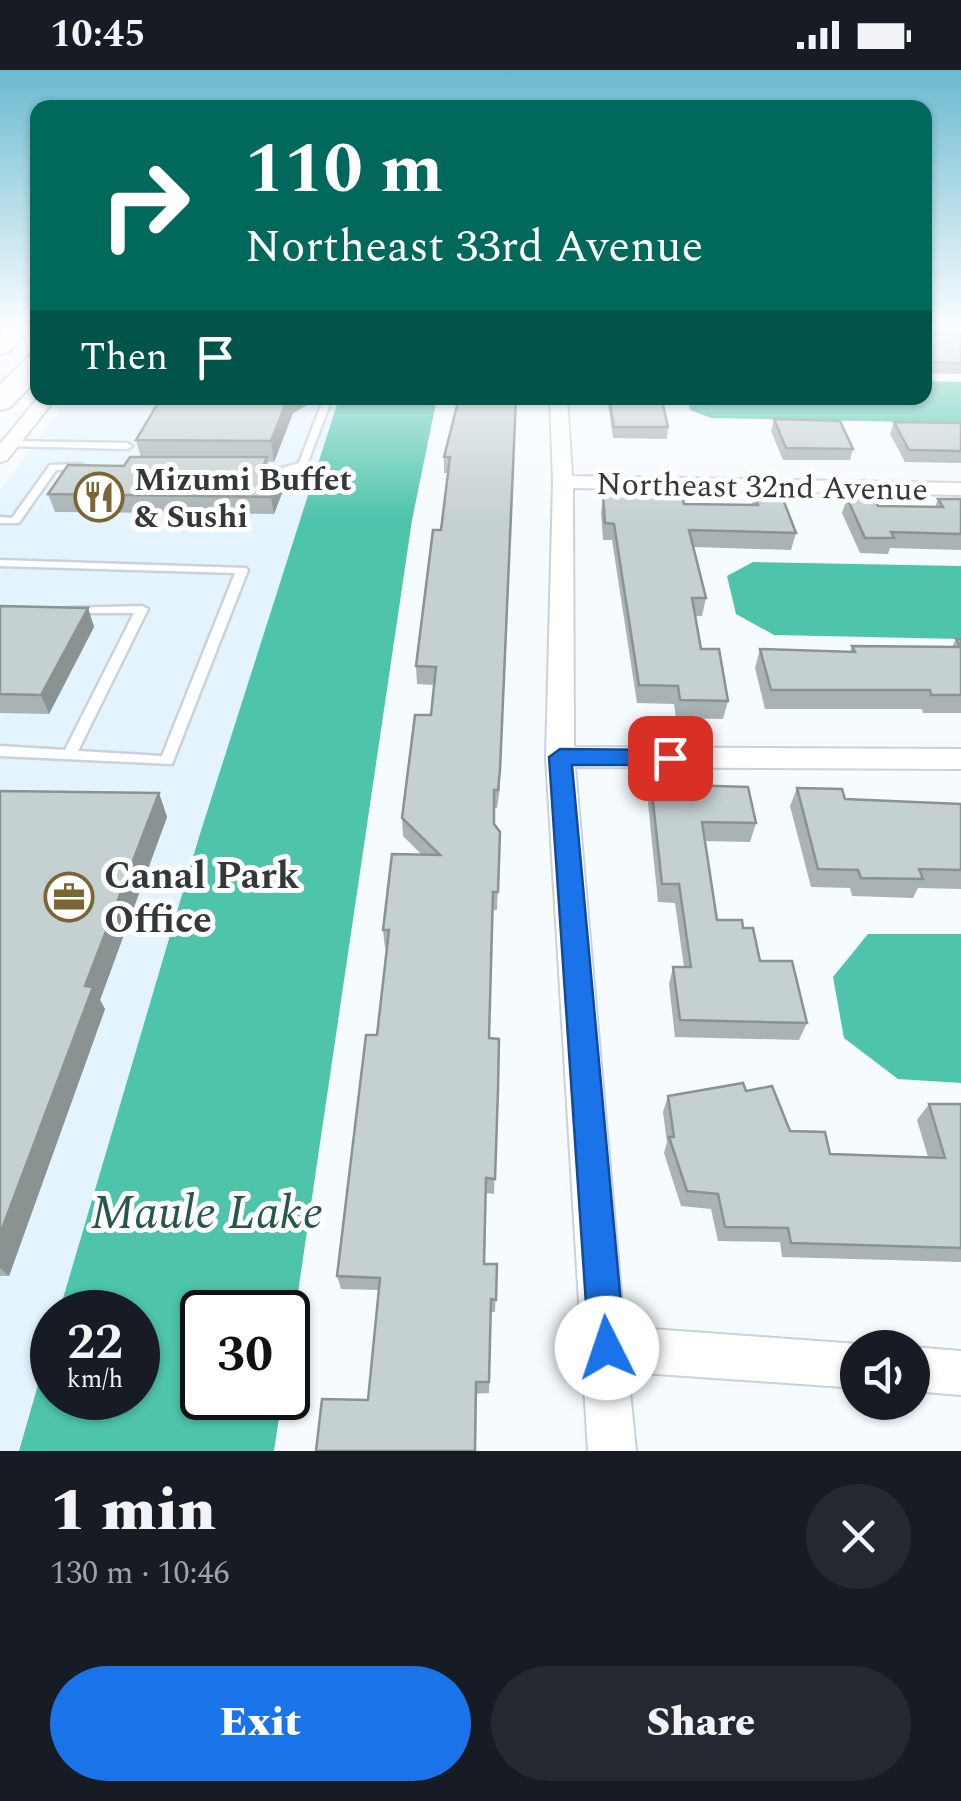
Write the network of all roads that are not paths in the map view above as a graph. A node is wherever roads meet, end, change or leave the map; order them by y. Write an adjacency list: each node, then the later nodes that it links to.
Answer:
1 (41, 405): 4 (street)
2 (325, 405): 7 (lane)
3 (558, 405): 8 (street)
4 (5, 450): 5 (lane)
5 (120, 457)
6 (99, 467): 10 (lane)
7 (246, 470)
8 (562, 482): 9 (street, Northeast 32nd Avenue); 15 (street)
9 (961, 490)
10 (0, 520)
11 (0, 562): 14 (lane)
12 (54, 610): 14 (lane)
13 (0, 751): 14 (lane)
14 (69, 755)
15 (560, 757): 16 (street); 17 (street)
16 (961, 759)
17 (607, 1348): 18 (street); 21 (street)
18 (840, 1365)
19 (930, 1370): 20 (street)
20 (961, 1373)
21 (612, 1451)

